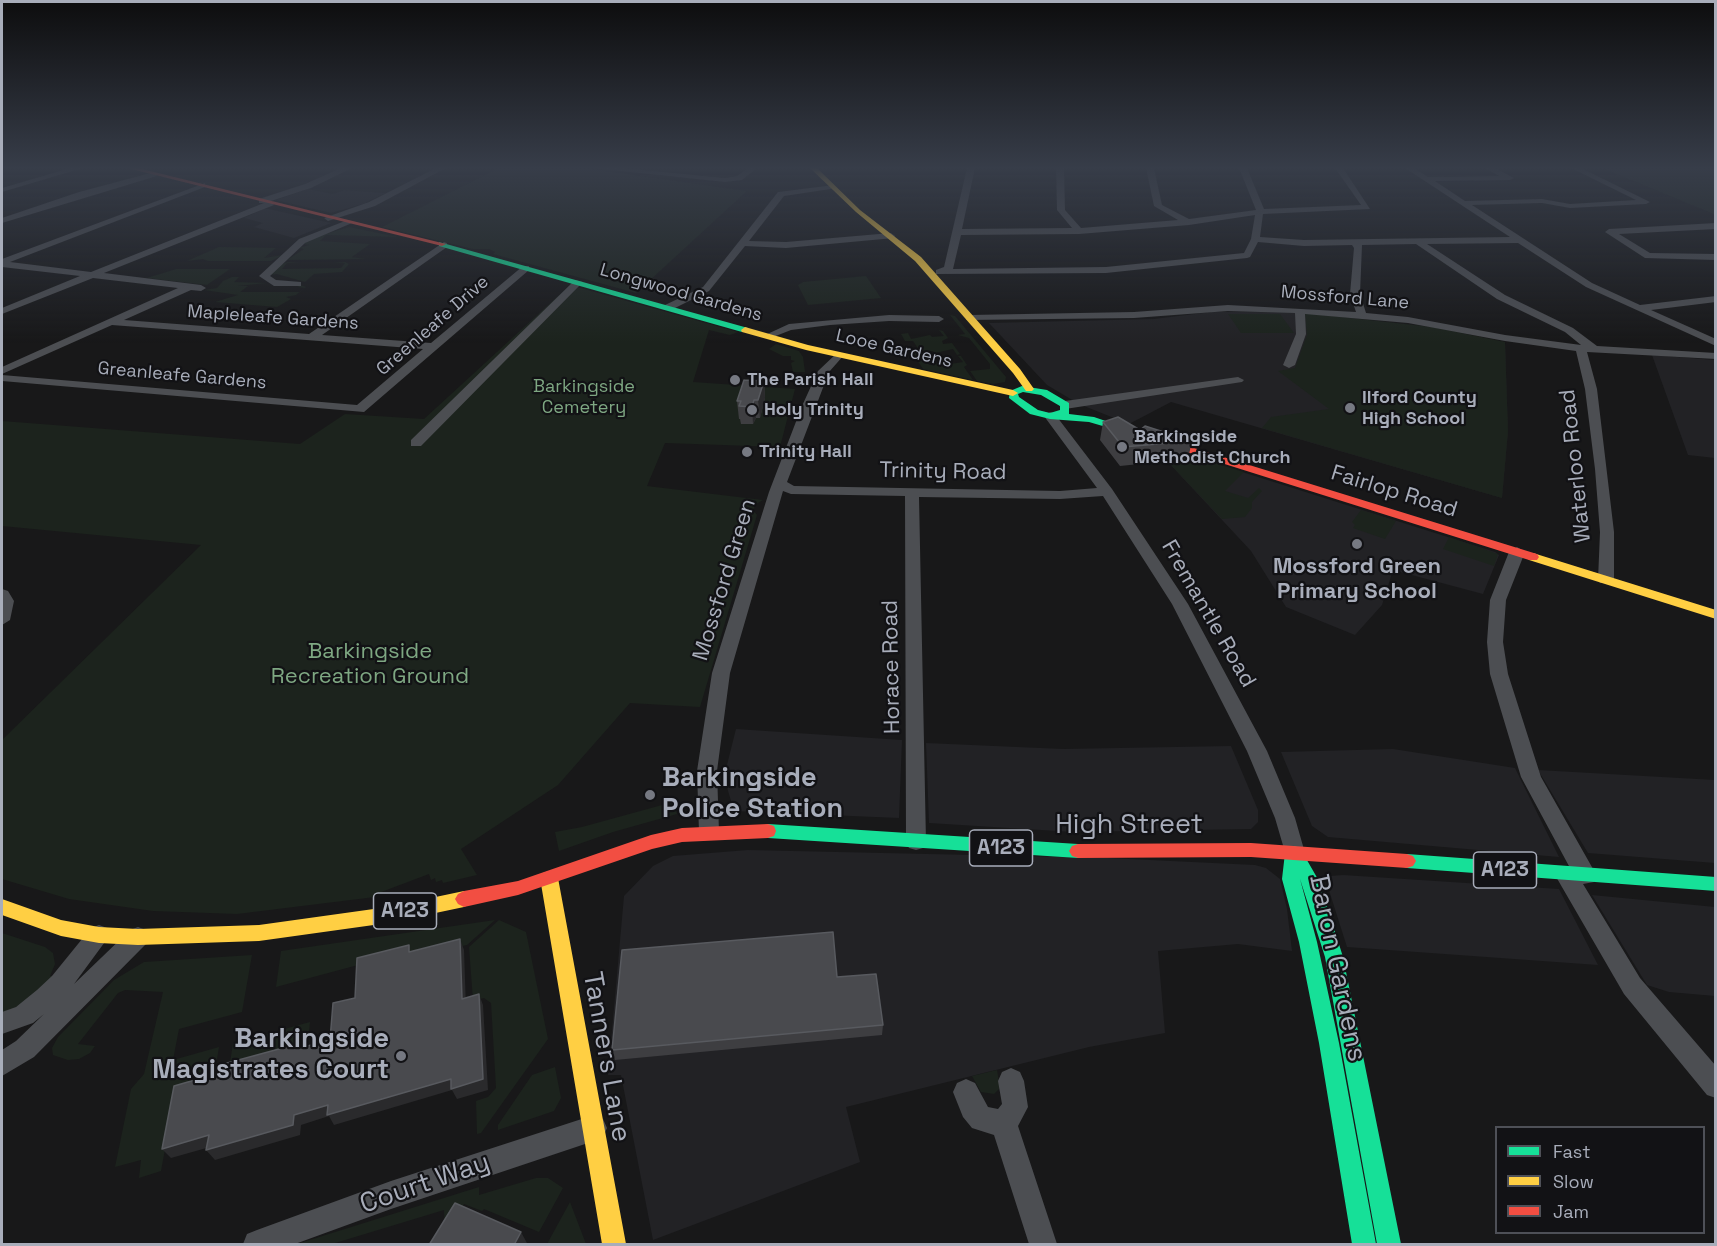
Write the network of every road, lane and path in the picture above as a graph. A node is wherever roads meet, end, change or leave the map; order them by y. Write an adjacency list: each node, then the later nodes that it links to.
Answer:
1 (96, 226): 23 (street)
2 (209, 226): 27 (street)
3 (340, 226): 29 (street)
4 (362, 226): 21 (street, Longwood Gardens)
5 (755, 226): 20 (street)
6 (879, 226): 15 (street)
7 (958, 226): 14 (street)
8 (1075, 226): 13 (street)
9 (1138, 226): 13 (street)
10 (1257, 226): 16 (street)
11 (1500, 226): 17 (street)
12 (1713, 226): 22 (street)
13 (1079, 231): 14 (street)
14 (957, 232): 26 (street)
15 (891, 236): 20 (street); 25 (street)
16 (1255, 239): 19 (street); 26 (street)
17 (1521, 240): 18 (street); 37 (street)
18 (1417, 241): 19 (street); 49 (street)
19 (1354, 242): 41 (street)
20 (742, 243): 36 (street)
21 (444, 244): 24 (street, Longwood Gardens); 46 (street)
22 (1716, 257)
23 (2, 263): 27 (street)
24 (526, 268): 28 (street, Longwood Gardens); 48 (street, Greenleafe Drive)
25 (929, 272): 26 (street); 42 (street)
26 (947, 272)
27 (91, 275): 32 (street); 39 (street)
28 (578, 282): 36 (street, Longwood Gardens); 60 (street)
29 (284, 284): 30 (street); 31 (street)
30 (298, 284)
31 (252, 285)
32 (189, 287): 33 (street); 44 (street)
33 (201, 288)
34 (1716, 299): 35 (street)
35 (1692, 304): 37 (street); 40 (street)
36 (669, 307): 45 (street, Longwood Gardens)
37 (1637, 308): 47 (street)
38 (1300, 310): 41 (street, Mossford Lane); 42 (street, Mossford Lane); 52 (street)
39 (2, 311)
40 (1716, 312)
41 (1362, 316): 49 (street, Mossford Lane)
42 (970, 318): 56 (street)
43 (939, 319): 45 (street)
44 (110, 322): 46 (street, Mapleleafe Gardens); 53 (street)
45 (768, 336): 50 (street, Looe Gardens)
46 (311, 338): 48 (street, Mapleleafe Gardens)
47 (1716, 343)
48 (434, 347): 58 (street, Greenleafe Drive)
49 (1587, 349): 51 (street, Mossford Lane); 65 (street, Waterloo Road)
50 (838, 355): 57 (street, Looe Gardens); 61 (street, Mossford Green)
51 (1716, 356)
52 (1290, 366)
53 (2, 371)
54 (2, 378): 58 (street, Greanleafe Gardens)
55 (1238, 380): 59 (street)
56 (1029, 389): 57 (street); 59 (street)
57 (1013, 393): 59 (street)
58 (360, 409)
59 (1058, 412): 63 (street, Fremantle Road); 64 (street, Fairlop Road)
60 (416, 443)
61 (780, 484): 62 (street, Trinity Road); 69 (street, Mossford Green)
62 (912, 492): 63 (street, Trinity Road); 70 (street, Horace Road)
63 (1107, 492): 71 (street, Fremantle Road)
64 (1517, 552): 65 (street, Fairlop Road); 72 (street)
65 (1606, 580): 67 (street, Fairlop Road)
66 (2, 594): 68 (street)
67 (1716, 615)
68 (2, 620)
69 (709, 832): 70 (street, High Street / A123); 73 (street, High Street / A123)
70 (916, 842): 71 (street, High Street / A123)
71 (1294, 853): 72 (street, High Street / A123); 88 (street, Baron Gardens); 89 (street, Baron Gardens)
72 (1576, 875): 74 (street, High Street / A123); 81 (street)
73 (549, 878): 77 (street, A123); 84 (street, Tanners Lane)
74 (1716, 884)
75 (2, 907): 76 (street, A123)
76 (99, 935): 77 (street, A123); 78 (street)
77 (138, 937): 79 (street)
78 (2, 1023)
79 (2, 1064)
80 (1011, 1081): 83 (street)
81 (1716, 1086)
82 (966, 1092): 83 (street)
83 (1004, 1124): 87 (street)
84 (594, 1128): 85 (street, Court Way); 86 (street, Tanners Lane)
85 (257, 1245)
86 (614, 1245)
87 (1043, 1245)
88 (1364, 1245)
89 (1389, 1245)

